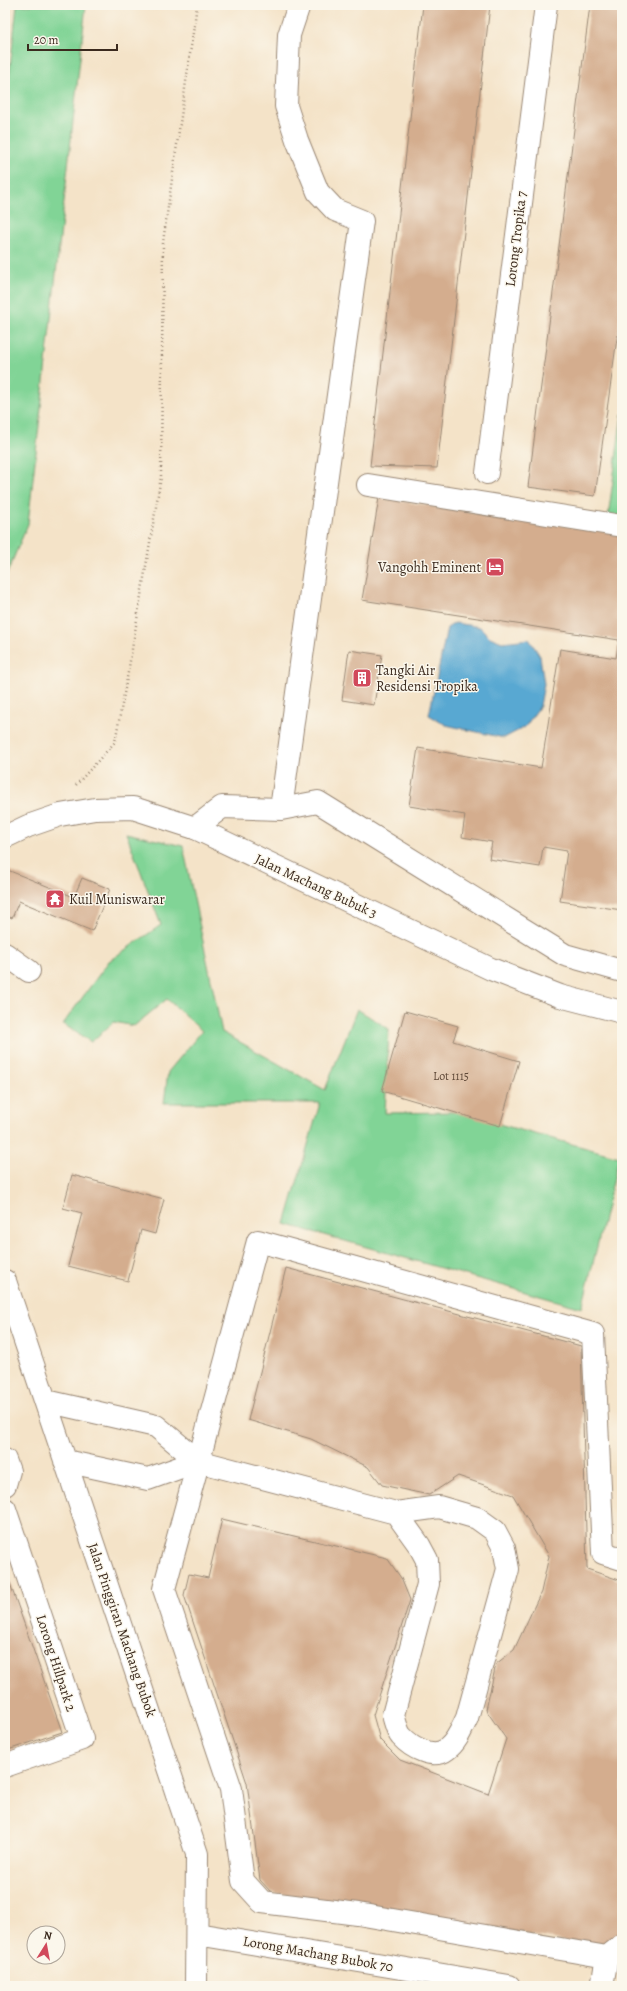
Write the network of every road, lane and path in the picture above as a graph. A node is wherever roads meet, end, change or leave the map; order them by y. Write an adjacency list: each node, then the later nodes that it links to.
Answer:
1 (197, 5): 7 (path)
2 (299, 5): 8 (street)
3 (546, 5): 4 (street, Lorong Tropika 7)
4 (487, 473)
5 (368, 485): 6 (street)
6 (622, 526)
7 (71, 790)
8 (281, 808): 9 (street); 12 (street)
9 (195, 828): 10 (street, Jalan Machang Bubuk 3); 14 (street, Jalan Machang Bubuk 3)
10 (5, 837)
11 (5, 954): 13 (street)
12 (622, 970)
13 (29, 971)
14 (622, 1012)
15 (5, 1281): 16 (street, Jalan Pinggiran Machang Bubok)
16 (46, 1401): 18 (street, Jalan Pinggiran Machang Bubok); 19 (street)
17 (5, 1460): 20 (street)
18 (65, 1461): 19 (street); 25 (street, Jalan Pinggiran Machang Bubok)
19 (198, 1461): 22 (street); 23 (street); 26 (street)
20 (5, 1485)
21 (5, 1509): 24 (street, Lorong Hillpark 2)
22 (396, 1513): 22 (street)
23 (622, 1559)
24 (5, 1766)
25 (197, 1934): 27 (street, Jalan Pinggiran Machang Bubok); 28 (street, Lorong Machang Bubok 70)
26 (615, 1951): 29 (street)
27 (196, 1986)
28 (509, 1986)
29 (602, 1986)

